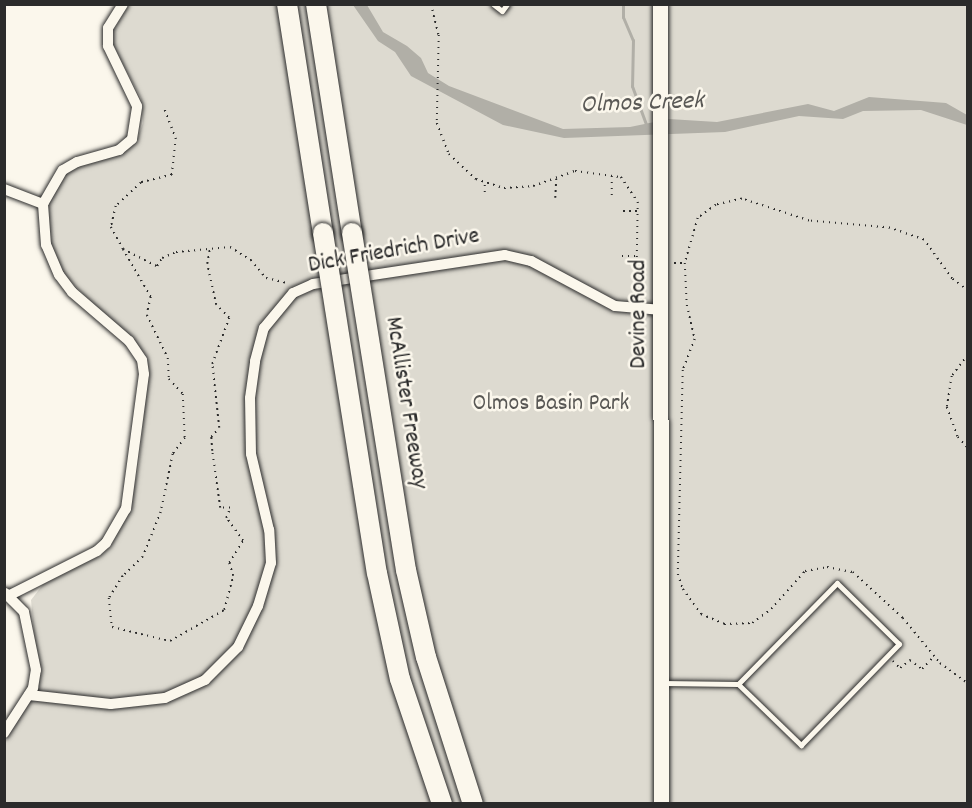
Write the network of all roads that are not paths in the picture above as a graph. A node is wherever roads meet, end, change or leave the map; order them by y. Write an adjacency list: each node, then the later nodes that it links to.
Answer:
1 (123, 4): 8 (street)
2 (287, 4): 15 (highway, bridge)
3 (316, 4): 16 (highway, McAllister Freeway, bridge)
4 (492, 4): 5 (lane)
5 (507, 4)
6 (660, 4): 9 (street, Devine Road)
7 (4, 189): 8 (street)
8 (43, 204): 10 (street)
9 (662, 310): 11 (street, Devine Road); 13 (street, Dick Friedrich Drive)
10 (7, 594): 13 (street)
11 (663, 683): 12 (lane); 17 (street, Devine Road)
12 (738, 684): 12 (lane)
13 (29, 695): 14 (street)
14 (4, 733)
15 (442, 804)
16 (473, 804)
17 (661, 804)

